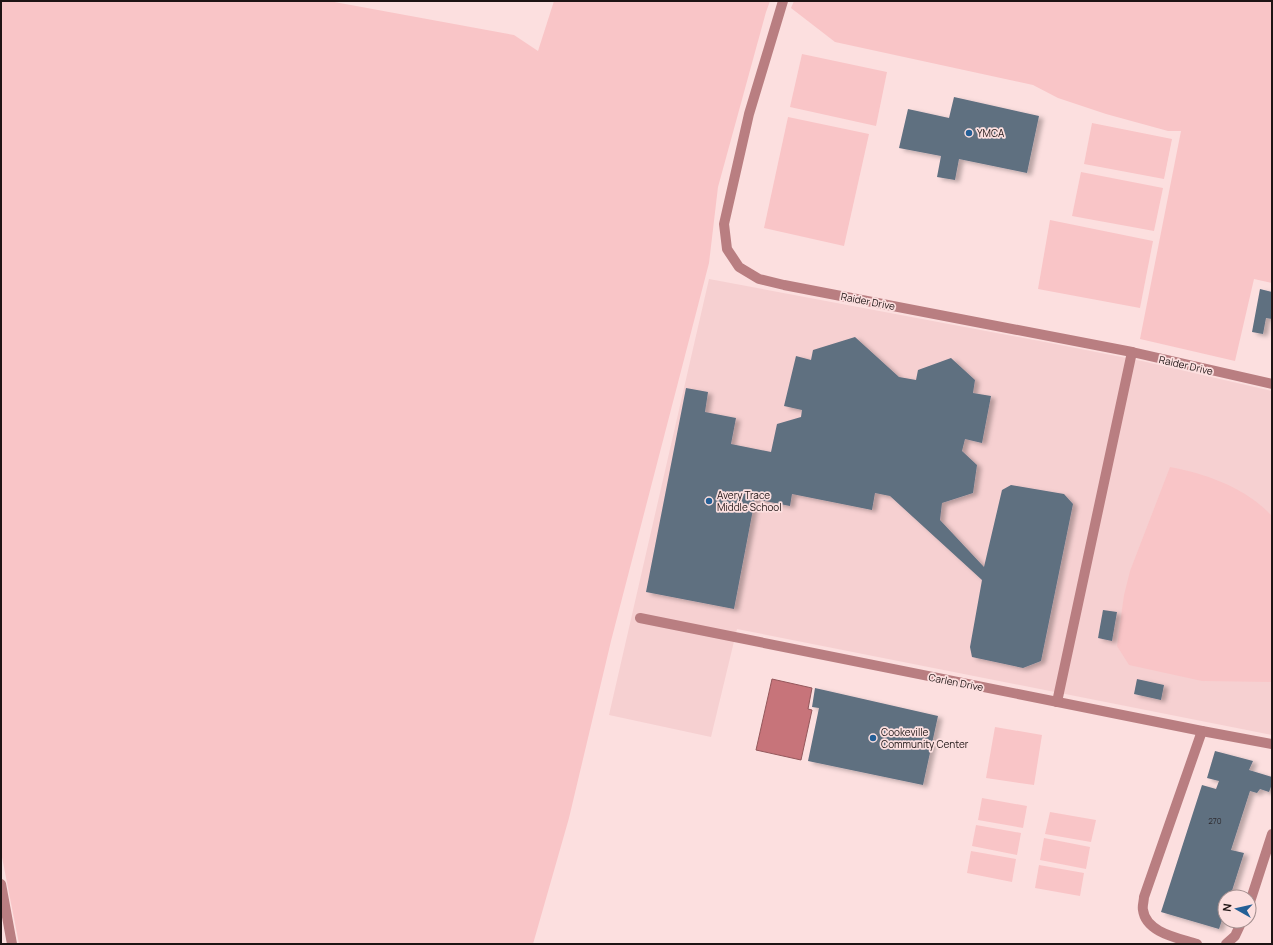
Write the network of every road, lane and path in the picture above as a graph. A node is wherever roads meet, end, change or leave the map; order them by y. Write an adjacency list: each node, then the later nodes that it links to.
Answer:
1 (783, 1): 2 (street, Raider Drive)
2 (1132, 352): 3 (street, Raider Drive); 5 (street)
3 (1272, 384)
4 (640, 618): 5 (street, Carlen Drive)
5 (1058, 702): 6 (street, Carlen Drive)
6 (1202, 731): 7 (street, Carlen Drive); 13 (street)
7 (1272, 744)
8 (1272, 834): 10 (street)
9 (1, 884): 12 (street)
10 (1254, 889)
11 (1238, 929): 14 (street)
12 (12, 944)
13 (1197, 944)
14 (1226, 944)

